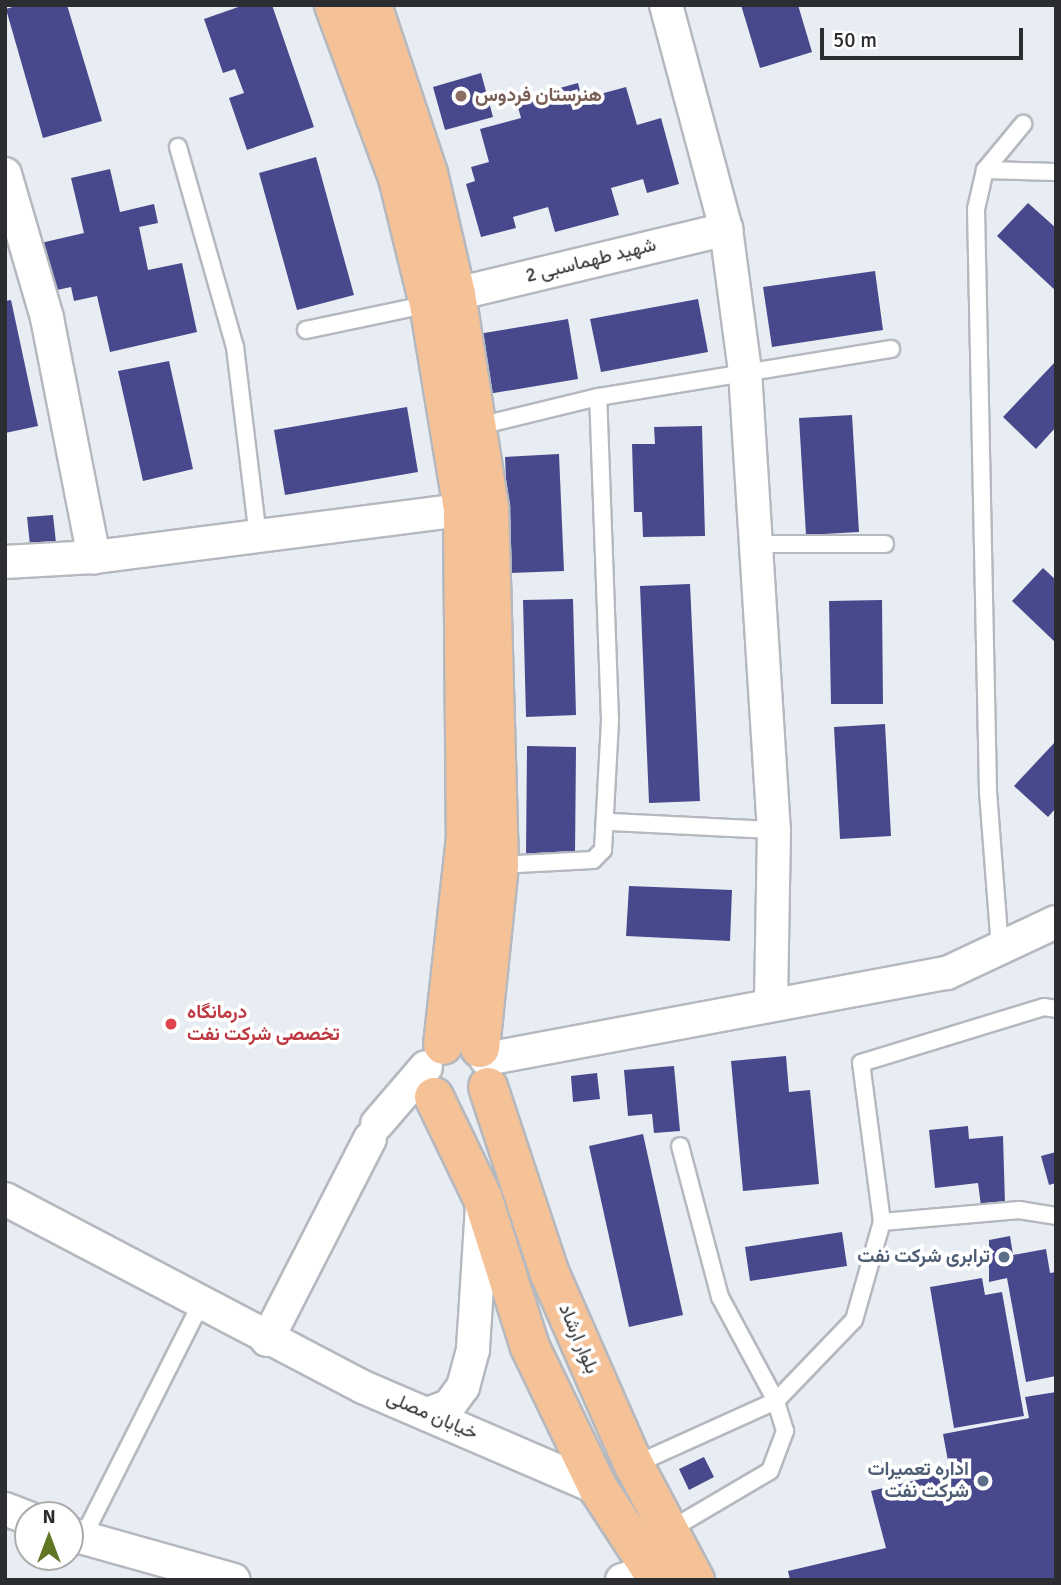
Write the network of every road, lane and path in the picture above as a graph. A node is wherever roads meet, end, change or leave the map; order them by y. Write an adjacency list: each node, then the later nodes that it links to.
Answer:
1 (334, 5): 10 (main road)
2 (372, 5): 10 (main road)
3 (666, 5): 9 (street)
4 (1023, 124): 6 (lane)
5 (178, 147): 17 (lane)
6 (985, 170): 7 (lane); 26 (lane)
7 (1056, 172)
8 (5, 174): 20 (street)
9 (726, 229): 10 (street, شهید طهماسبی 2); 13 (street)
10 (443, 299): 11 (lane); 15 (main road); 16 (main road)
11 (306, 330)
12 (891, 349): 13 (lane)
13 (745, 371): 14 (lane); 18 (street)
14 (598, 397): 15 (lane); 22 (lane)
15 (479, 426): 16 (main road)
16 (476, 508): 17 (street); 24 (main road); 29 (main road)
17 (258, 537): 20 (street)
18 (758, 544): 19 (lane); 23 (street)
19 (885, 544)
20 (94, 557): 21 (street)
21 (5, 562)
22 (609, 822): 23 (lane); 24 (lane)
23 (774, 830): 27 (street)
24 (499, 865): 29 (main road)
25 (1056, 922): 26 (street)
26 (1000, 948): 27 (street)
27 (771, 1003): 29 (street)
28 (1056, 1009): 34 (lane)
29 (459, 1067): 32 (main road, بلوار ارشاد); 36 (street); 39 (main road, بلوار ارشاد)
30 (680, 1146): 37 (lane)
31 (5, 1199): 35 (street, خیابان مصلی)
32 (483, 1199): 38 (street); 40 (main road, بلوار ارشاد)
33 (1056, 1216): 34 (lane)
34 (882, 1222): 37 (lane)
35 (200, 1306): 36 (street, خیابان مصلی); 42 (lane)
36 (267, 1340): 38 (street, خیابان مصلی)
37 (776, 1401): 39 (lane); 41 (lane)
38 (427, 1414): 40 (street, خیابان مصلی)
39 (634, 1465): 41 (main road, بلوار ارشاد)
40 (598, 1488): 41 (main road, بلوار ارشاد)
41 (647, 1519): 44 (main road, بلوار ارشاد); 46 (main road, بلوار ارشاد)
42 (84, 1522)
43 (84, 1539): 45 (street)
44 (644, 1577)
45 (234, 1580)
46 (695, 1580)

